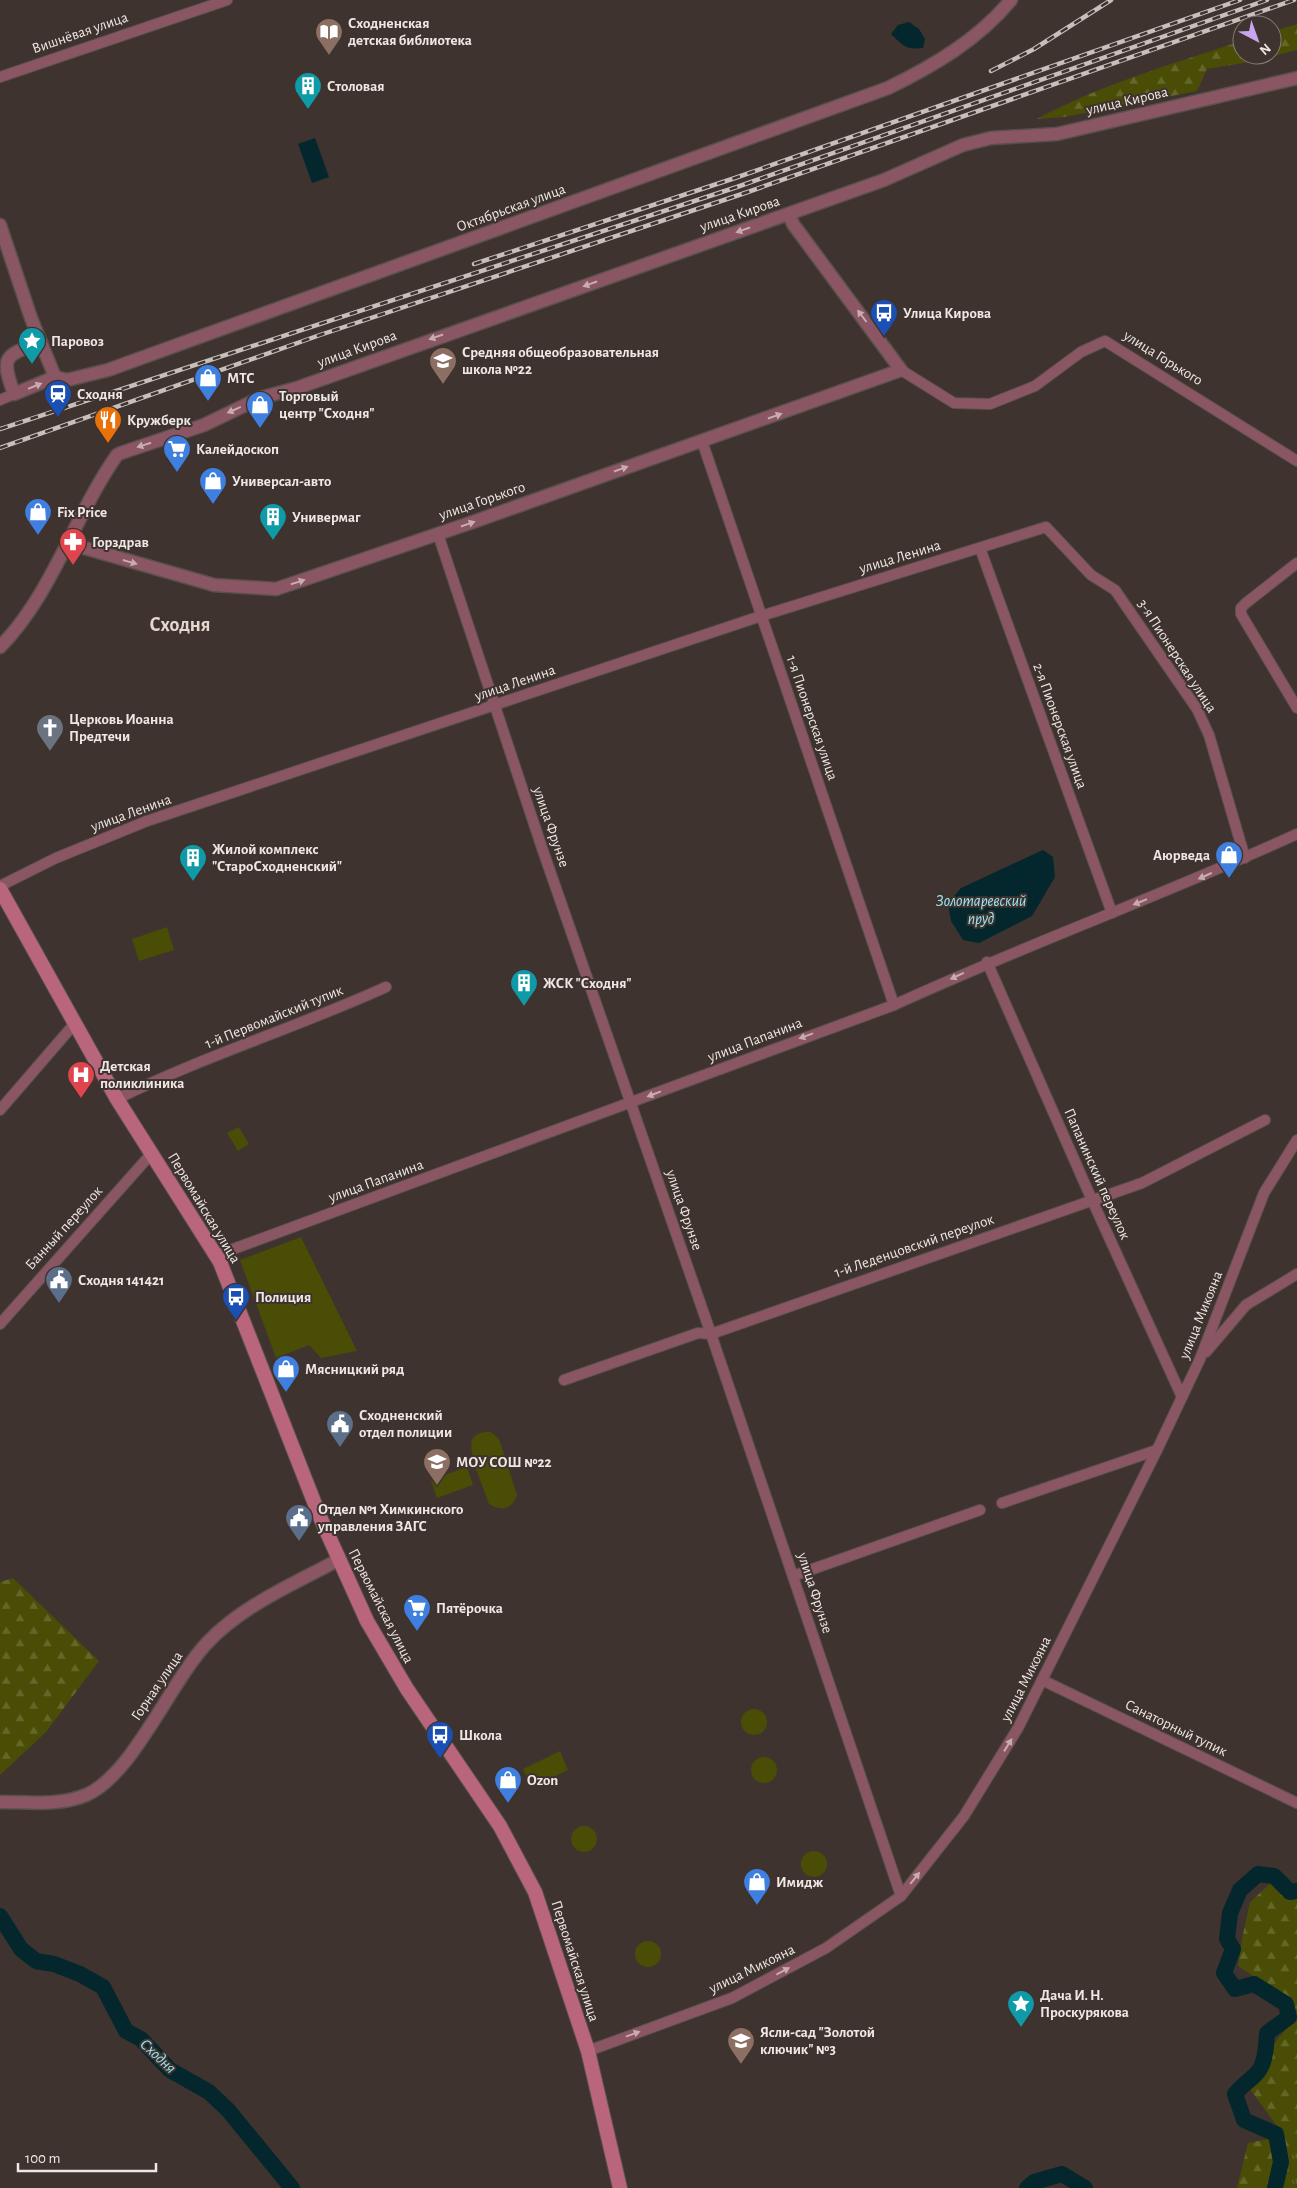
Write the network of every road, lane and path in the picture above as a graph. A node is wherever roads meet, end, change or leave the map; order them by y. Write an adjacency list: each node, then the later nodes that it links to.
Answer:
1 (227, 0): 3 (street, Вишнёвая улица)
2 (1011, 0): 9 (street, Октябрьская улица)
3 (0, 77)
4 (1297, 78): 5 (street, улица Кирова)
5 (789, 214): 8 (street, улица Горького, one-way to 5); 16 (street, улица Кирова, one-way to 16)
6 (0, 225): 7 (street)
7 (41, 342): 9 (street); 10 (street)
8 (901, 370): 12 (street, улица Горького, one-way to 8); 13 (street, улица Горького)
9 (55, 377): 10 (street, Октябрьская улица, one-way to 9)
10 (14, 394): 11 (street, Октябрьская улица)
11 (0, 400)
12 (702, 441): 15 (street, улица Горького, one-way to 12); 19 (street, 1-я Пионерская улица)
13 (1297, 461)
14 (1046, 527): 17 (street, улица Ленина); 24 (street, 3-я Пионерская улица)
15 (438, 534): 16 (street, улица Горького, one-way to 15); 21 (street, улица Фрунзе)
16 (66, 542): 20 (street, улица Кирова)
17 (980, 548): 19 (street, улица Ленина); 26 (street, 2-я Пионерская улица)
18 (1297, 563): 22 (street)
19 (762, 616): 21 (street, улица Ленина); 29 (street, 1-я Пионерская улица)
20 (0, 647)
21 (496, 705): 25 (street, улица Ленина); 32 (street, улица Фрунзе)
22 (1297, 708)
23 (1297, 834): 24 (street, улица Папанина)
24 (1246, 858): 26 (street, улица Папанина, one-way to 26)
25 (0, 887): 30 (main road, Первомайская улица)
26 (1112, 914): 27 (street, улица Папанина)
27 (987, 962): 29 (street, улица Папанина, one-way to 29); 37 (street, Папанинский переулок)
28 (386, 987): 31 (street, 1-й Первомайский тупик)
29 (894, 1005): 32 (street, улица Папанина, one-way to 32)
30 (76, 1022): 31 (main road, Первомайская улица); 33 (street)
31 (117, 1099): 36 (main road, Первомайская улица)
32 (631, 1104): 38 (street, улица Папанина); 41 (street, улица Фрунзе)
33 (0, 1110)
34 (1265, 1120): 37 (street, 1-й Леденцовский переулок)
35 (1297, 1140): 42 (street, улица Микояна)
36 (152, 1153): 38 (main road, Первомайская улица); 40 (street, Банный переулок)
37 (1092, 1200): 41 (street, 1-й Леденцовский переулок); 44 (street, Папанинский переулок)
38 (217, 1255): 48 (main road, Первомайская улица)
39 (1297, 1274): 42 (street)
40 (0, 1324)
41 (711, 1334): 43 (street, 1-й Леденцовский переулок); 49 (street, улица Фрунзе)
42 (1200, 1359): 44 (street, улица Микояна)
43 (564, 1380)
44 (1182, 1397): 45 (street, улица Микояна)
45 (1157, 1450): 46 (street); 50 (street, улица Микояна)
46 (1002, 1503)
47 (980, 1510): 49 (street)
48 (338, 1560): 51 (street, Горная улица); 54 (main road, Первомайская улица)
49 (793, 1576): 53 (street, улица Фрунзе)
50 (1042, 1680): 52 (street, Санаторный тупик); 53 (street, улица Микояна, one-way to 50)
51 (0, 1802)
52 (1297, 1803)
53 (900, 1896): 54 (street, улица Микояна, one-way to 53)
54 (588, 2051): 55 (main road, Первомайская улица)
55 (620, 2188)

